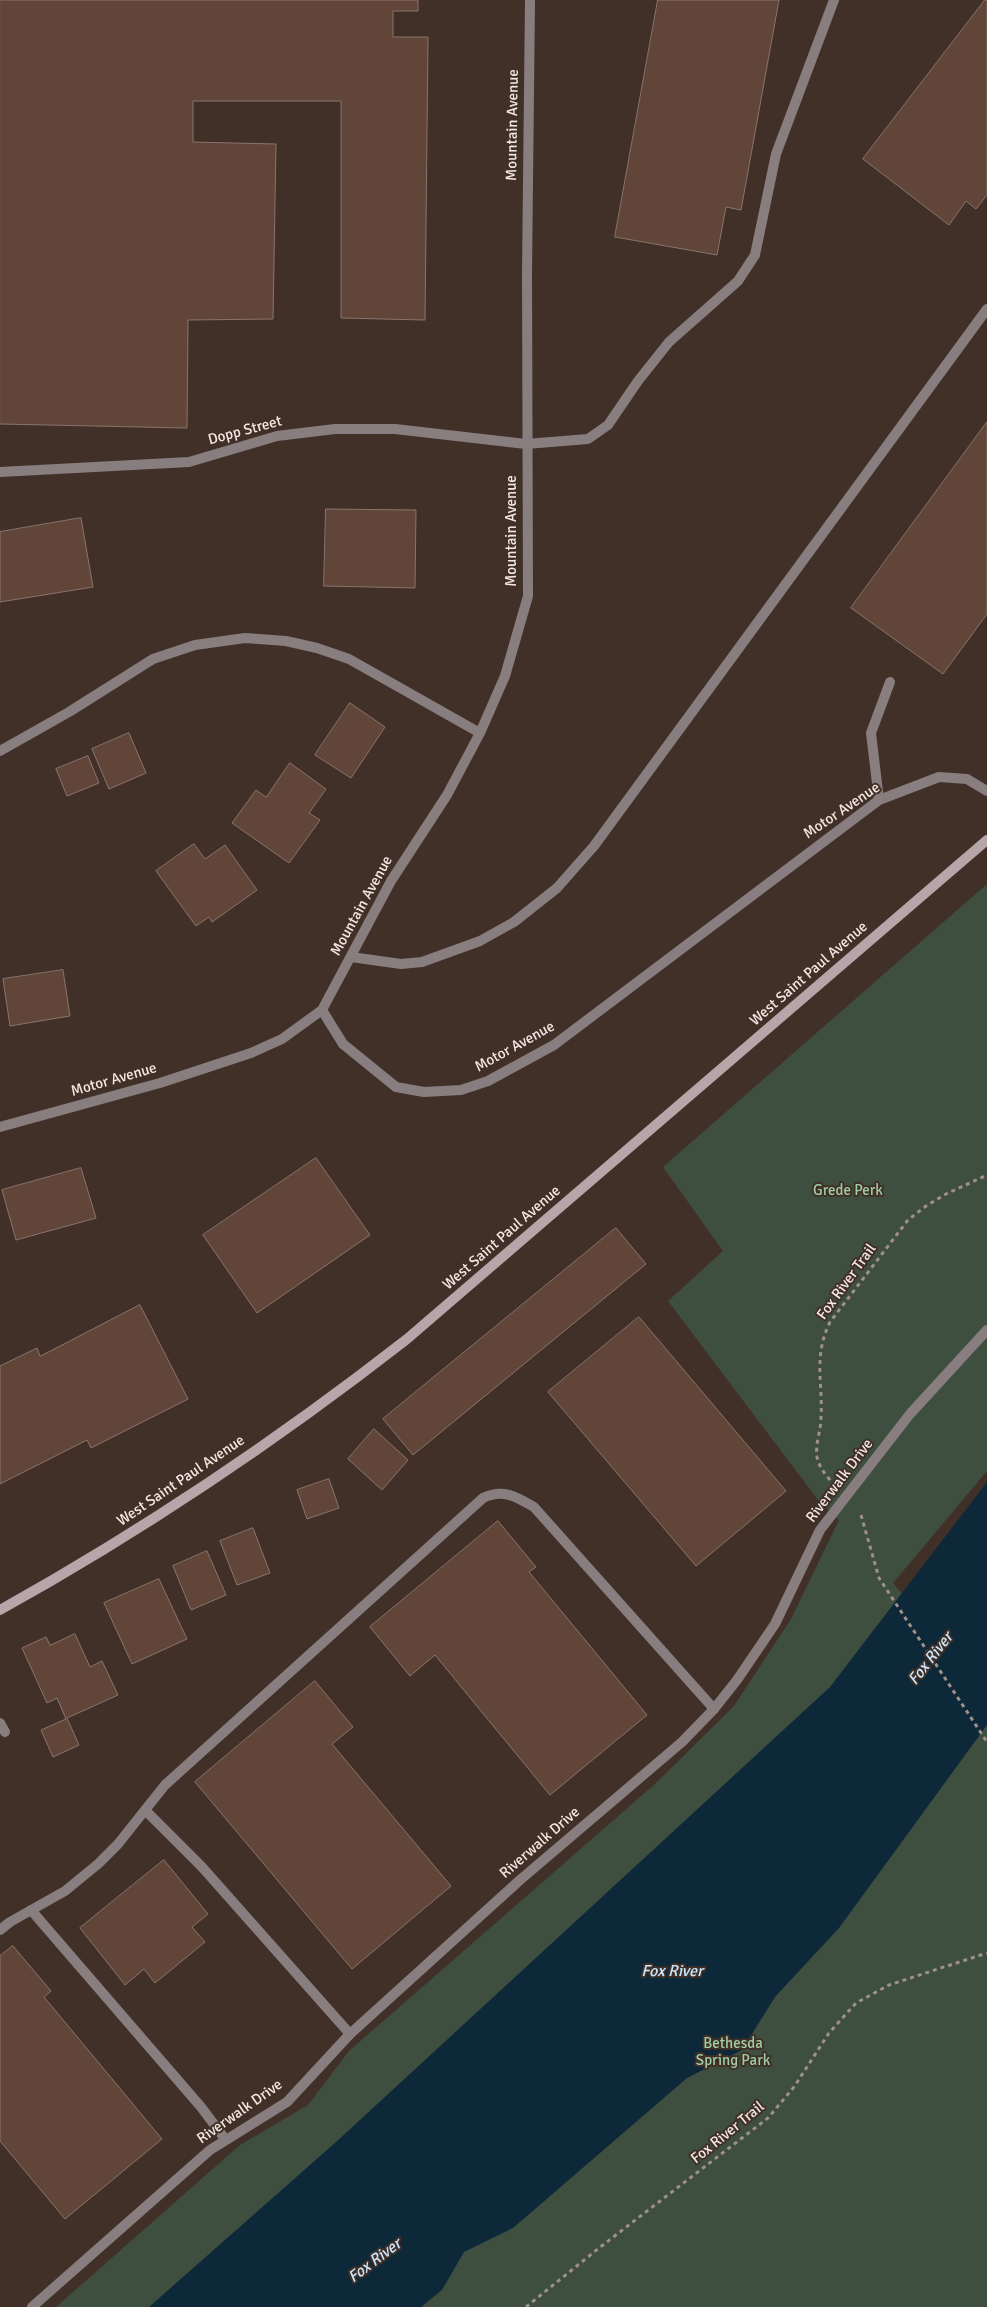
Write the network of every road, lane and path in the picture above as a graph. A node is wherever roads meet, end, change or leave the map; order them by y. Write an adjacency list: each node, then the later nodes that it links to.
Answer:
1 (530, 0): 4 (street, Mountain Avenue)
2 (834, 0): 4 (street, Dopp Street)
3 (987, 309): 12 (street)
4 (526, 444): 5 (street, Dopp Street); 7 (street, Mountain Avenue)
5 (0, 472)
6 (890, 682): 10 (street)
7 (480, 733): 8 (street); 12 (street, Mountain Avenue)
8 (0, 750)
9 (987, 790): 10 (street, Motor Avenue)
10 (879, 800): 13 (street, Motor Avenue)
11 (987, 840): 19 (main road, West Saint Paul Avenue)
12 (351, 957): 13 (street, Mountain Avenue)
13 (322, 1010): 14 (street, Motor Avenue)
14 (0, 1127)
15 (987, 1175): 17 (path, Fox River Trail)
16 (987, 1330): 20 (street, Riverwalk Drive)
17 (831, 1481)
18 (860, 1513): 23 (path)
19 (0, 1610)
20 (714, 1709): 24 (street); 28 (street, Riverwalk Drive)
21 (0, 1723): 22 (street)
22 (5, 1732)
23 (987, 1742)
24 (145, 1810): 25 (street); 28 (street)
25 (30, 1910): 26 (street); 29 (street)
26 (0, 1930)
27 (987, 1953): 31 (path, Fox River Trail)
28 (350, 2034): 29 (street, Riverwalk Drive)
29 (225, 2139): 30 (street, Riverwalk Drive)
30 (32, 2307)
31 (526, 2307)

